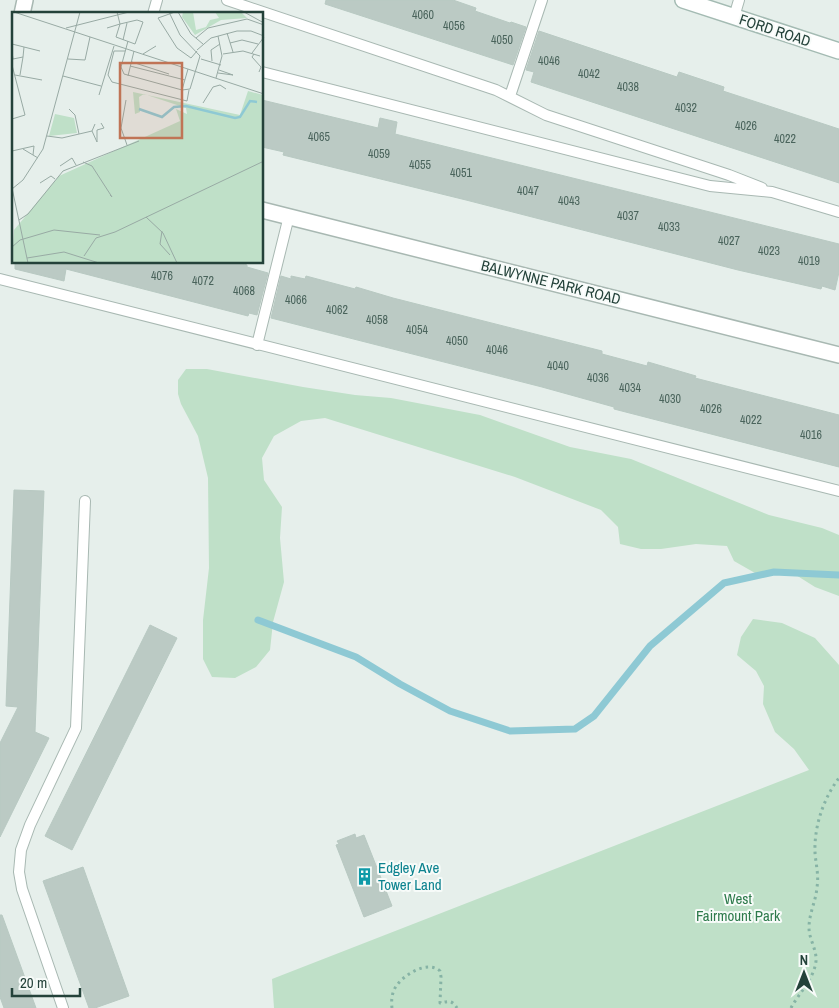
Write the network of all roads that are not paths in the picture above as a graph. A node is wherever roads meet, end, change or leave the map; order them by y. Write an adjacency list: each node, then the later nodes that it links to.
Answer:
1 (227, 0): 5 (lane)
2 (542, 0): 10 (lane)
3 (683, 0): 7 (street, FORD ROAD)
4 (739, 0): 7 (lane)
5 (262, 12)
6 (264, 13): 10 (lane)
7 (734, 16): 8 (street, FORD ROAD)
8 (839, 51)
9 (264, 73): 11 (lane)
10 (510, 96): 11 (lane)
11 (772, 192): 13 (lane)
12 (264, 210): 14 (street, BALWYNNE PARK ROAD)
13 (839, 212)
14 (289, 216): 16 (lane); 17 (street, BALWYNNE PARK ROAD)
15 (0, 279): 16 (lane)
16 (257, 344): 18 (lane)
17 (839, 352)
18 (839, 492)
19 (84, 501): 20 (lane)
20 (63, 1008)

